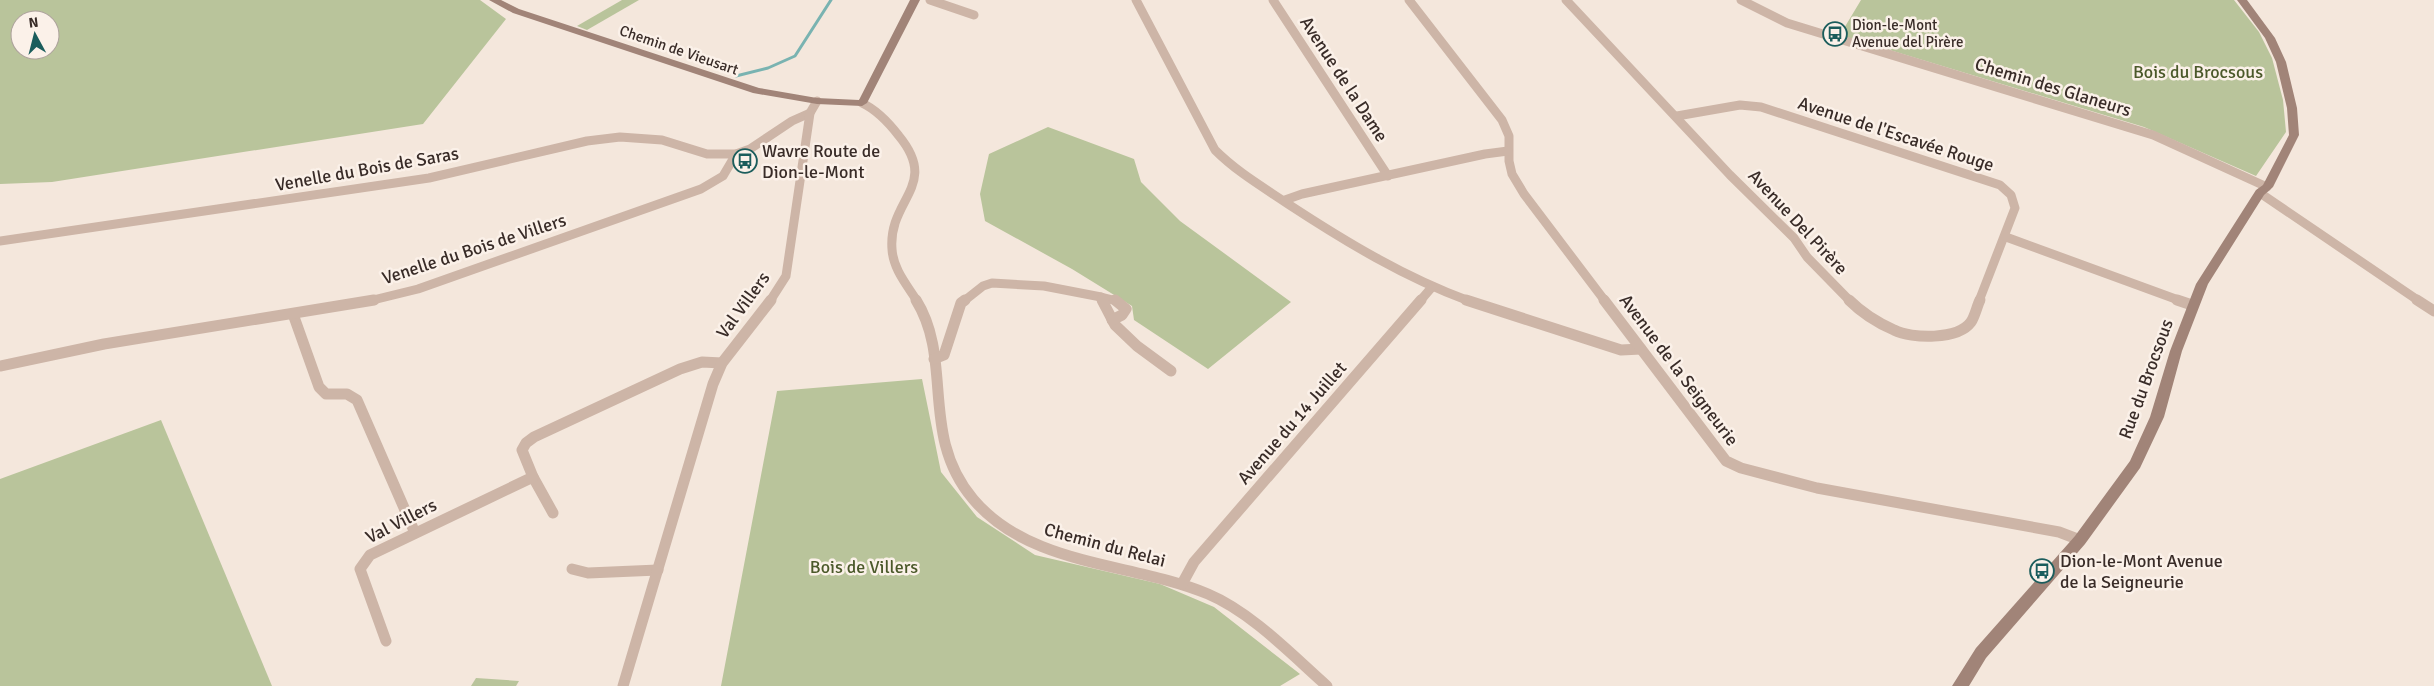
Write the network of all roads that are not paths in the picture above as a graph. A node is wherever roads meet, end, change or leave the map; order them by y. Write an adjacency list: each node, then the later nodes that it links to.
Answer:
1 (494, 0): 11 (street, Chemin de Vieusart)
2 (915, 0): 12 (street)
3 (930, 0): 10 (street)
4 (1136, 0): 19 (street)
5 (1273, 0): 17 (street, Avenue de la Dame)
6 (1409, 0): 15 (street, Avenue de la Seigneurie)
7 (1566, 0): 14 (street, Avenue Del Pirère)
8 (1741, 0): 18 (street, Chemin des Glaneurs)
9 (2242, 0): 18 (street, Rue du Brocsous)
10 (974, 15)
11 (817, 101): 12 (street, Chemin de Vieusart); 13 (street)
12 (862, 103): 29 (street, Chemin du Relai)
13 (810, 113): 16 (street); 30 (street, Val Villers)
14 (1677, 116): 20 (street, Avenue de l'Escavée Rouge); 20 (street, Avenue Del Pirère)
15 (1508, 152): 17 (street); 28 (street, Avenue de la Seigneurie)
16 (736, 154): 21 (street, Venelle du Bois de Saras); 26 (street, Venelle du Bois de Villers)
17 (1388, 176): 19 (street)
18 (2264, 190): 24 (street, Rue du Brocsous); 25 (street)
19 (1285, 200): 22 (street)
20 (2006, 237): 24 (street)
21 (0, 241)
22 (1432, 287): 28 (street); 39 (street, Avenue du 14 Juillet)
23 (1101, 297): 27 (street); 27 (street); 29 (street)
24 (2192, 305): 36 (street, Rue du Brocsous)
25 (2434, 311)
26 (293, 314): 31 (street, Venelle du Bois de Villers); 35 (street)
27 (1112, 320): 32 (street)
28 (1641, 349): 36 (street, Avenue de la Seigneurie)
29 (934, 359): 39 (street, Chemin du Relai)
30 (722, 363): 33 (street, Val Villers); 38 (street, Val Villers)
31 (1, 366)
32 (1171, 371)
33 (533, 477): 34 (street, Val Villers); 35 (street, Val Villers)
34 (553, 513)
35 (415, 532): 40 (street, Val Villers)
36 (2080, 540): 43 (street, Rue du Brocsous)
37 (572, 569): 38 (street)
38 (658, 570): 41 (street, Val Villers)
39 (1182, 584): 42 (street, Chemin du Relai)
40 (386, 641)
41 (623, 686)
42 (1327, 686)
43 (1960, 686)

